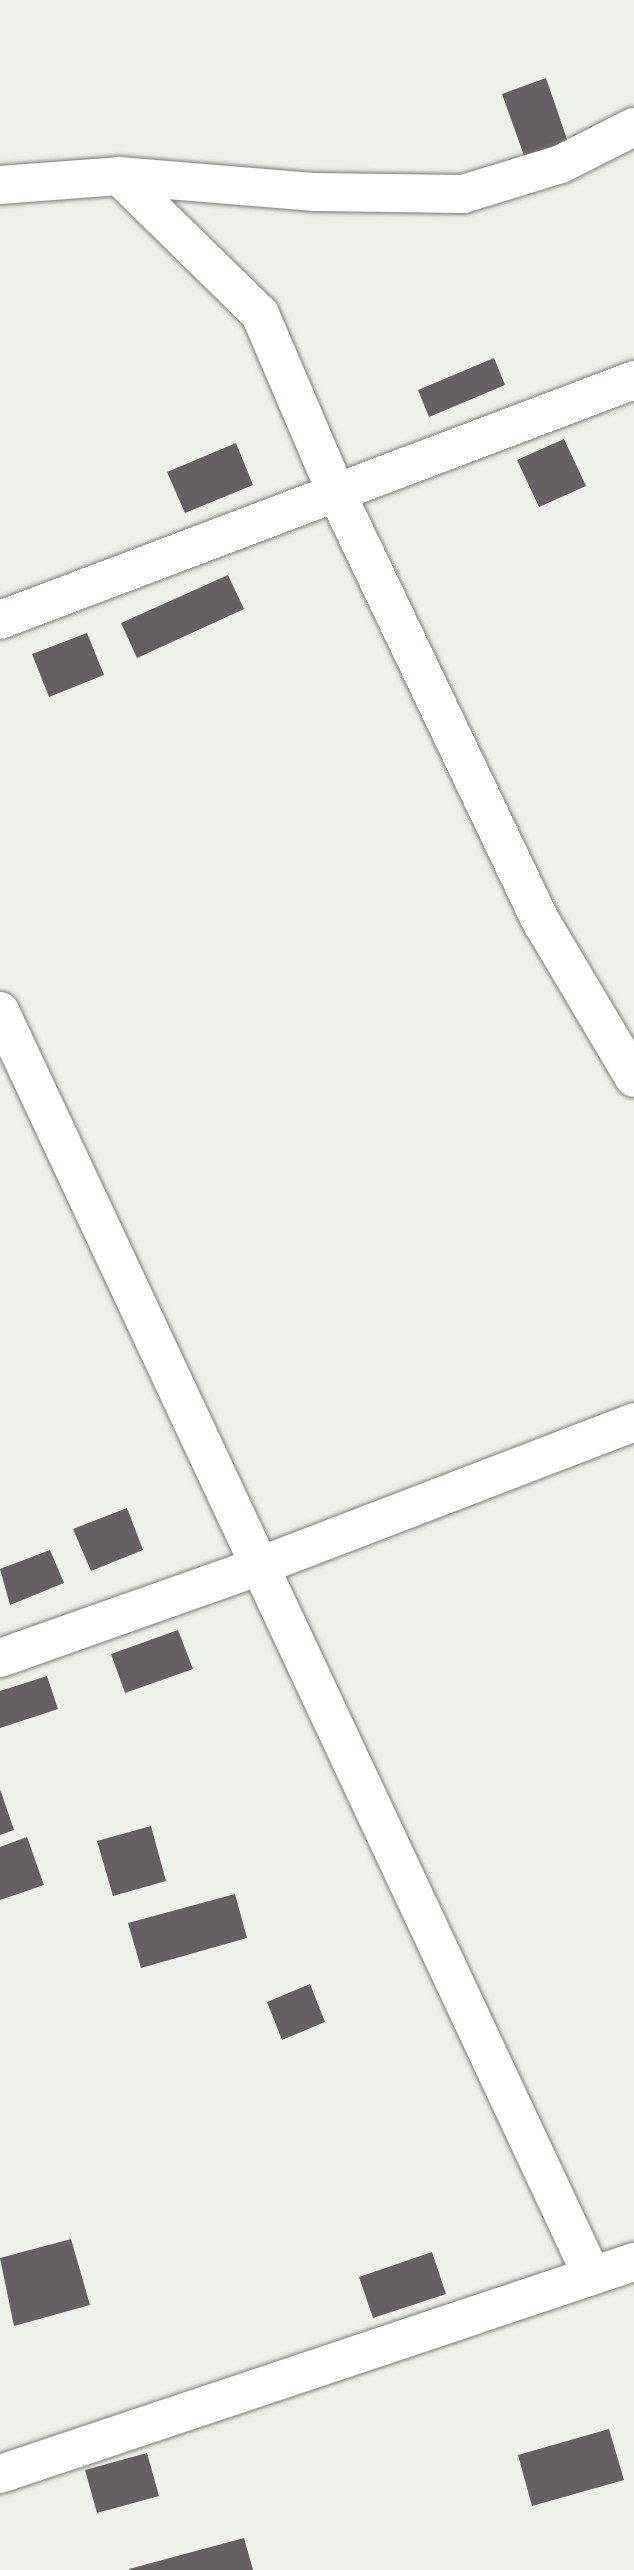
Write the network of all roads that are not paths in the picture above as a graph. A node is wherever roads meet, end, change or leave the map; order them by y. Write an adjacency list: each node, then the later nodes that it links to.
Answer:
1 (634, 127): 2 (street)
2 (119, 176): 3 (street); 5 (street)
3 (0, 185)
4 (634, 380): 5 (street)
5 (336, 492): 6 (street); 8 (street)
6 (0, 620)
7 (0, 1011): 10 (street)
8 (634, 1078)
9 (634, 1422): 10 (street)
10 (257, 1567): 11 (street); 13 (street)
11 (0, 1658)
12 (634, 2262): 13 (street)
13 (591, 2274): 14 (street)
14 (0, 2474)

